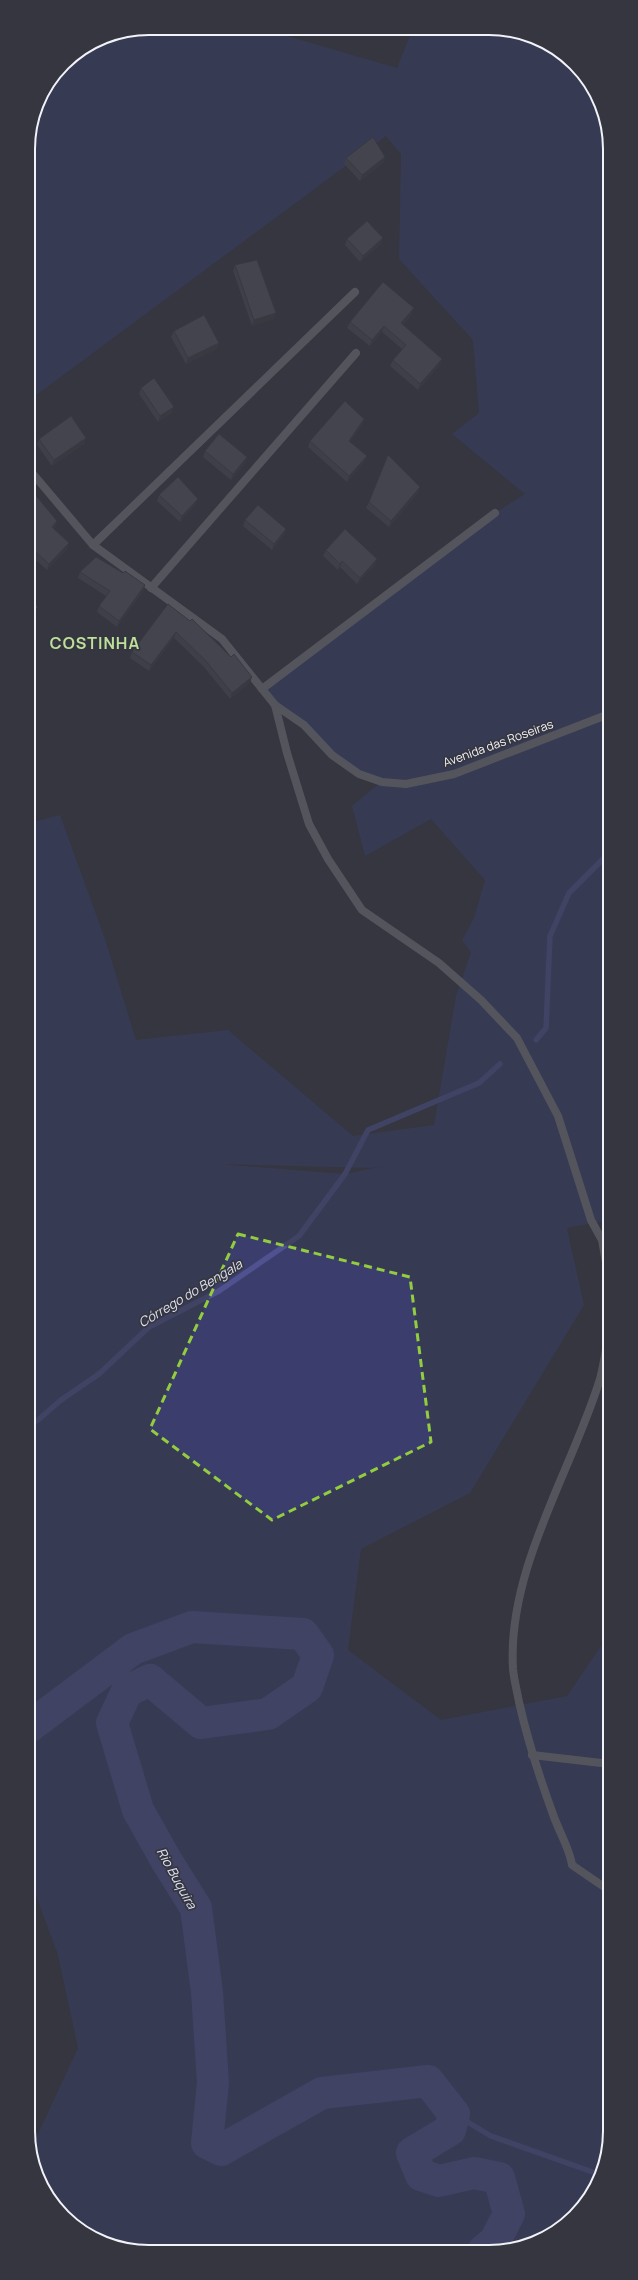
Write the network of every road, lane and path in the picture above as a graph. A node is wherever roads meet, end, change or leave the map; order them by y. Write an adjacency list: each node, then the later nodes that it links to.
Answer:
1 (355, 292): 5 (street)
2 (356, 352): 6 (street)
3 (35, 476): 5 (street)
4 (495, 513): 7 (street)
5 (93, 545): 6 (street)
6 (151, 588): 7 (street)
7 (262, 689): 8 (street)
8 (275, 706): 9 (street, Avenida das Roseiras); 10 (street)
9 (603, 716)
10 (603, 1246)
11 (603, 1363): 12 (street)
12 (532, 1755): 13 (street); 14 (street)
13 (603, 1763)
14 (603, 1886)

